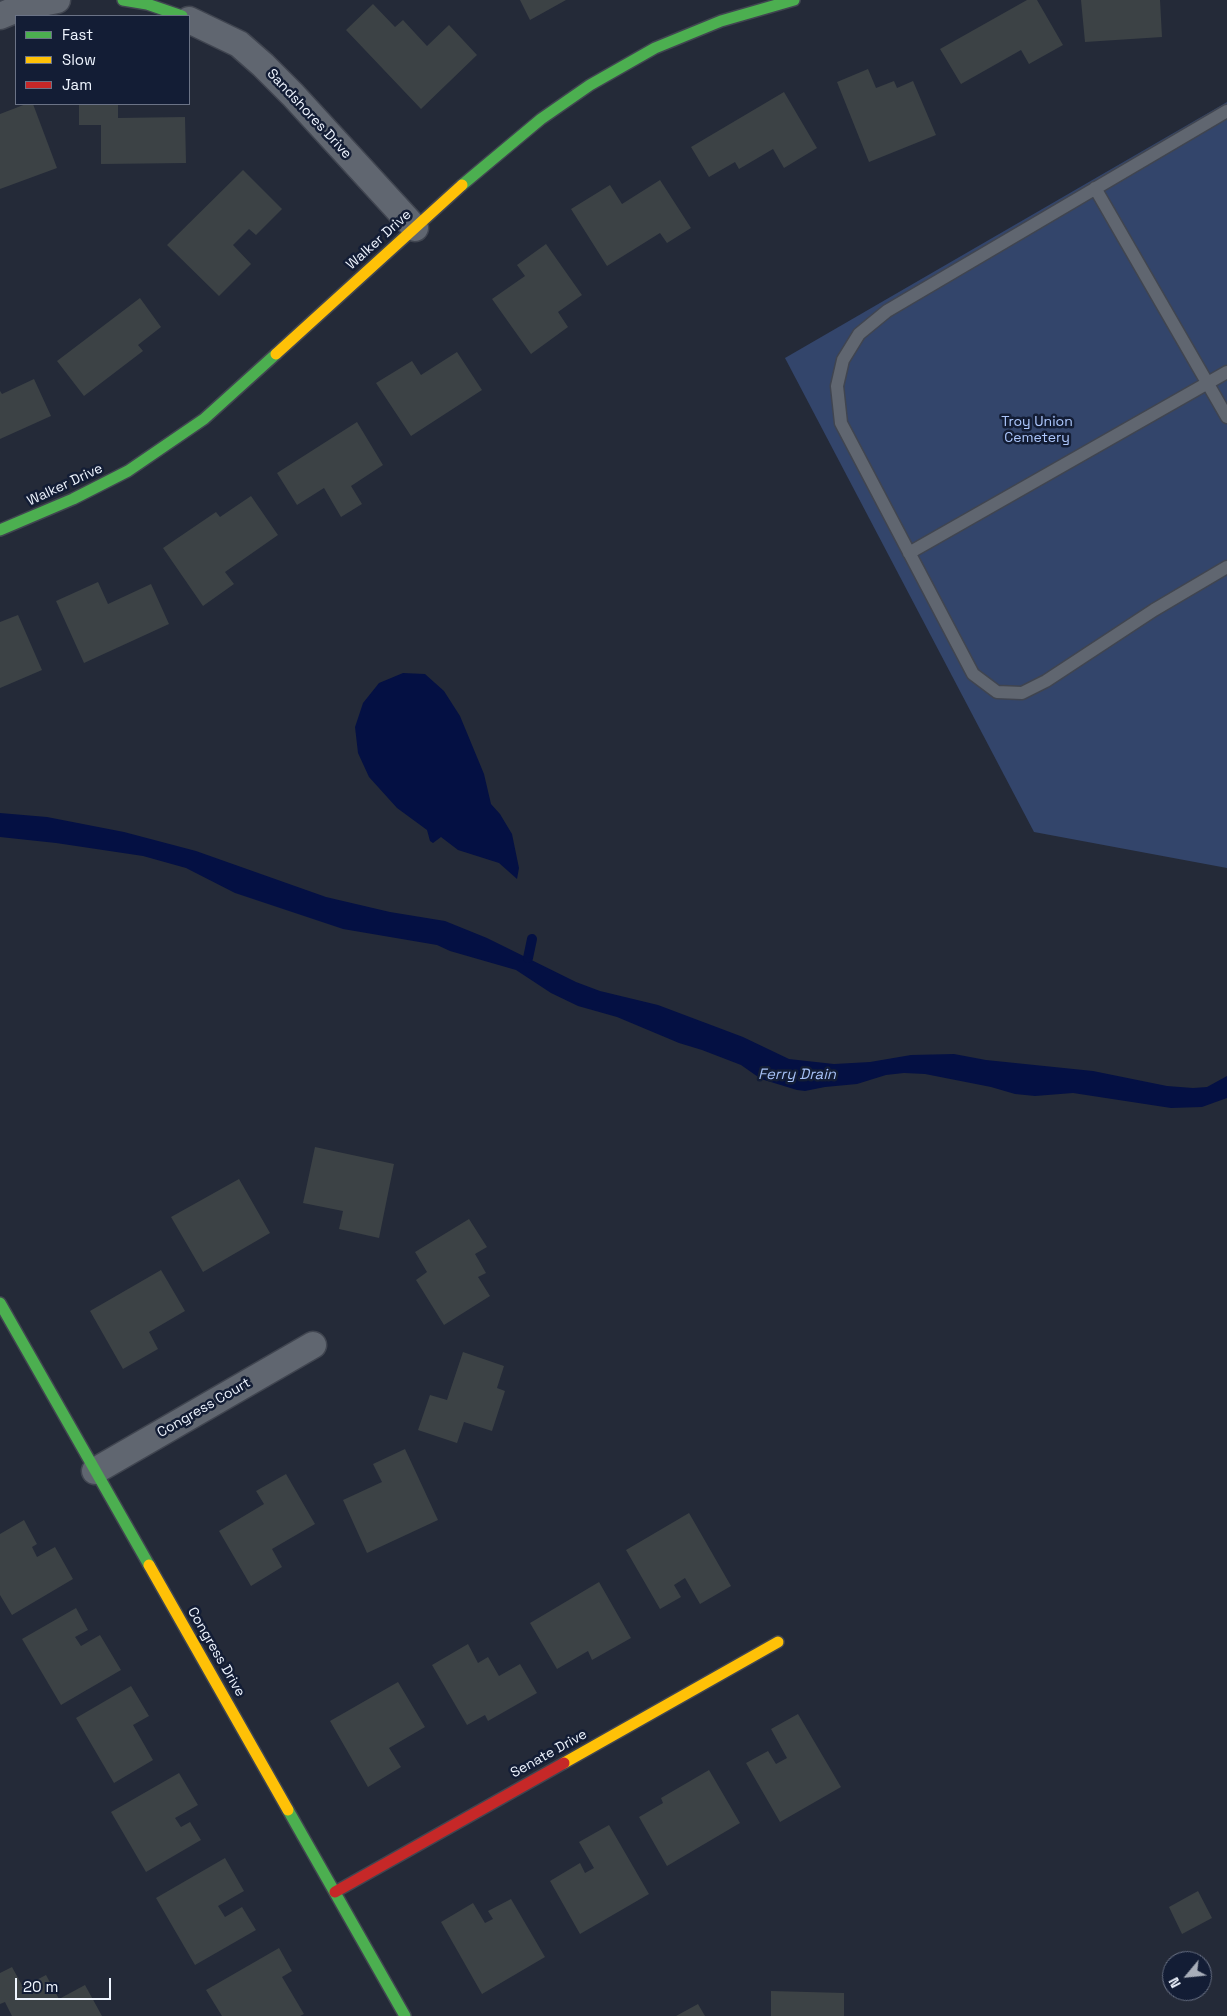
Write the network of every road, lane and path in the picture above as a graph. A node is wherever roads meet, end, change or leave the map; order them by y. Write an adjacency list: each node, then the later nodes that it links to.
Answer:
1 (57, 0): 5 (street)
2 (122, 0): 4 (street)
3 (794, 0): 9 (street, Walker Drive)
4 (179, 15)
5 (0, 16)
6 (190, 20): 9 (street, Sandshores Drive)
7 (1227, 111): 8 (lane)
8 (1095, 188): 11 (lane); 14 (lane)
9 (415, 228): 13 (street, Walker Drive)
10 (1227, 372): 11 (lane)
11 (1208, 383): 12 (lane); 14 (lane)
12 (1227, 417)
13 (0, 530)
14 (909, 554): 15 (lane)
15 (1227, 567)
16 (0, 1303): 18 (street, Congress Drive)
17 (313, 1345): 18 (street, Congress Court)
18 (95, 1470): 20 (street, Congress Drive)
19 (778, 1642): 20 (street, Senate Drive)
20 (335, 1892): 21 (street, Congress Drive)
21 (405, 2016)

